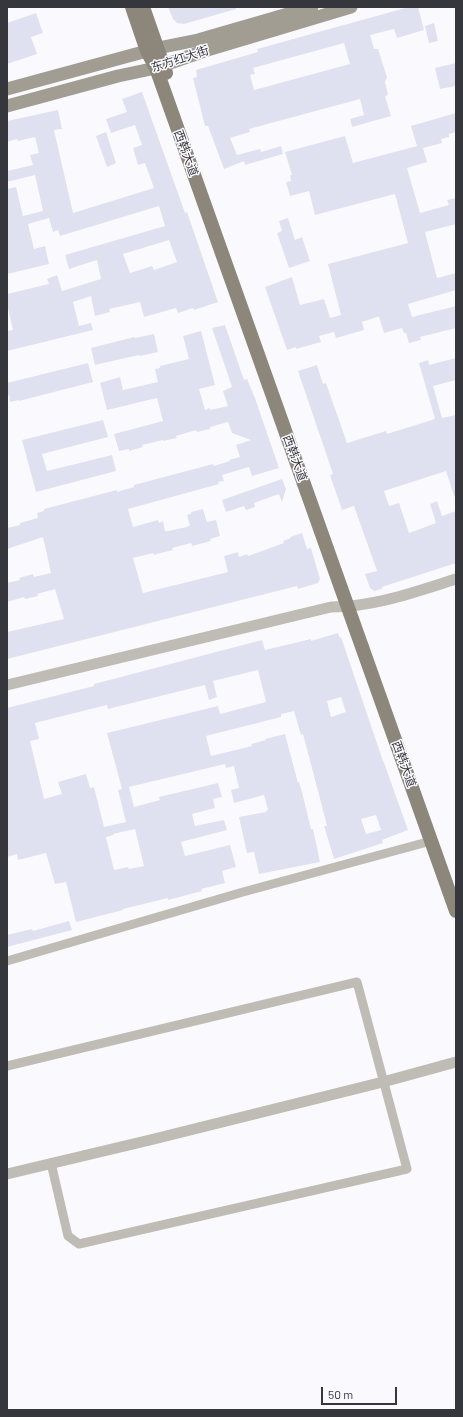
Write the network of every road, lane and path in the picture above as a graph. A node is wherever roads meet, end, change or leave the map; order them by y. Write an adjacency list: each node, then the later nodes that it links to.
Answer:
1 (132, 7): 5 (main road, 西韩大道)
2 (143, 7): 5 (main road, 西韩大道)
3 (312, 7): 5 (main road, 东方红大街)
4 (351, 7): 6 (main road, 东方红大街)
5 (153, 50): 6 (main road, 西韩大道); 7 (main road, 东方红大街)
6 (160, 67): 8 (main road, 东方红大街); 10 (main road, 西韩大道)
7 (7, 89)
8 (7, 106)
9 (456, 579): 10 (street)
10 (352, 606): 11 (street); 12 (main road, 西韩大道); 13 (main road, 西韩大道)
11 (7, 685)
12 (431, 841): 14 (main road, 西韩大道); 15 (street)
13 (456, 886)
14 (456, 911)
15 (7, 961)
16 (456, 1062): 18 (street)
17 (7, 1066): 18 (street)
18 (383, 1082): 19 (street); 19 (street)
19 (51, 1163): 20 (street)
20 (7, 1174)

